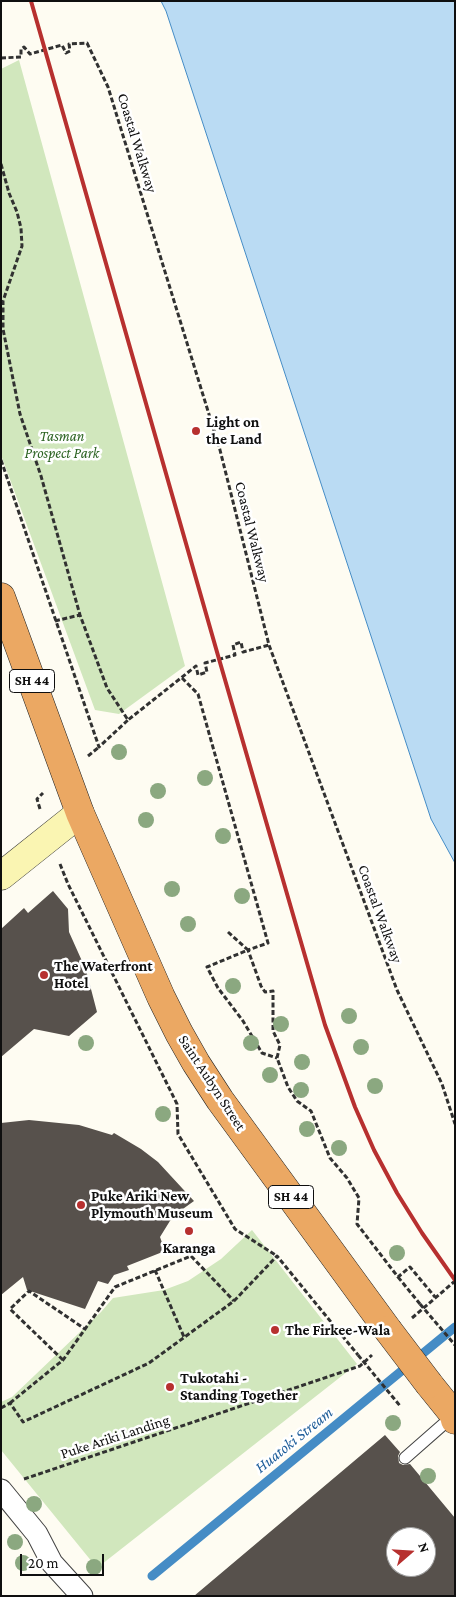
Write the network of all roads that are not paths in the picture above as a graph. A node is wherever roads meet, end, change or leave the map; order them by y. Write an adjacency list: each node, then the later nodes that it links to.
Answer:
1 (1, 597): 2 (highway, Saint Aubyn Street / SH 44)
2 (80, 813): 3 (street); 4 (highway, Saint Aubyn Street / SH 44, bridge)
3 (1, 876)
4 (454, 1417): 5 (lane)
5 (405, 1458)
6 (10, 1487): 7 (street)
7 (82, 1596)

